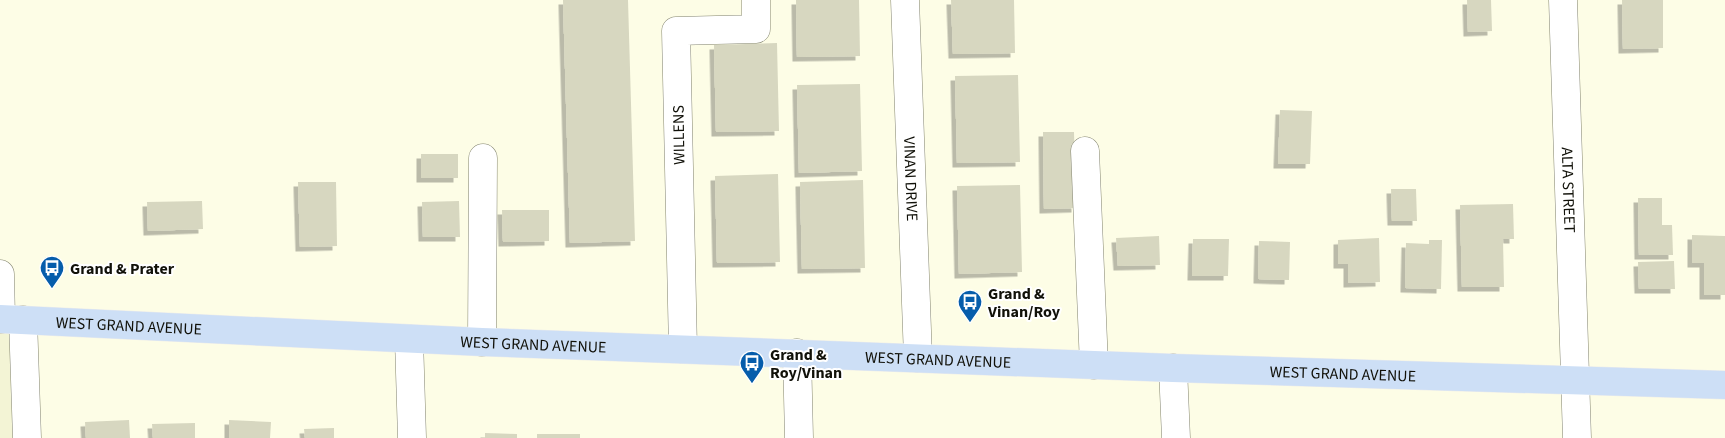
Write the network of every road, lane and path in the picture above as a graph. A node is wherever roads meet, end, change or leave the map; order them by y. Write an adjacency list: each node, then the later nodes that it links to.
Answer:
1 (756, 0): 10 (street, WILLENS)
2 (904, 0): 12 (street, VINAN DRIVE)
3 (1563, 0): 15 (street, ALTA STREET)
4 (1085, 151): 13 (street)
5 (483, 158): 9 (street)
6 (0, 274): 7 (street)
7 (8, 320): 8 (main road, WEST GRAND AVENUE); 17 (street)
8 (409, 339): 9 (main road, WEST GRAND AVENUE); 18 (street)
9 (482, 342): 10 (main road, WEST GRAND AVENUE)
10 (683, 349): 11 (main road, WEST GRAND AVENUE)
11 (797, 353): 12 (main road, WEST GRAND AVENUE); 19 (street)
12 (918, 358): 13 (main road, WEST GRAND AVENUE)
13 (1094, 365): 14 (main road, WEST GRAND AVENUE)
14 (1173, 368): 15 (main road, WEST GRAND AVENUE); 20 (street)
15 (1576, 380): 16 (main road, WEST GRAND AVENUE); 21 (street, ALTA STREET)
16 (1725, 385)
17 (27, 438)
18 (412, 438)
19 (799, 438)
20 (1176, 438)
21 (1576, 438)

